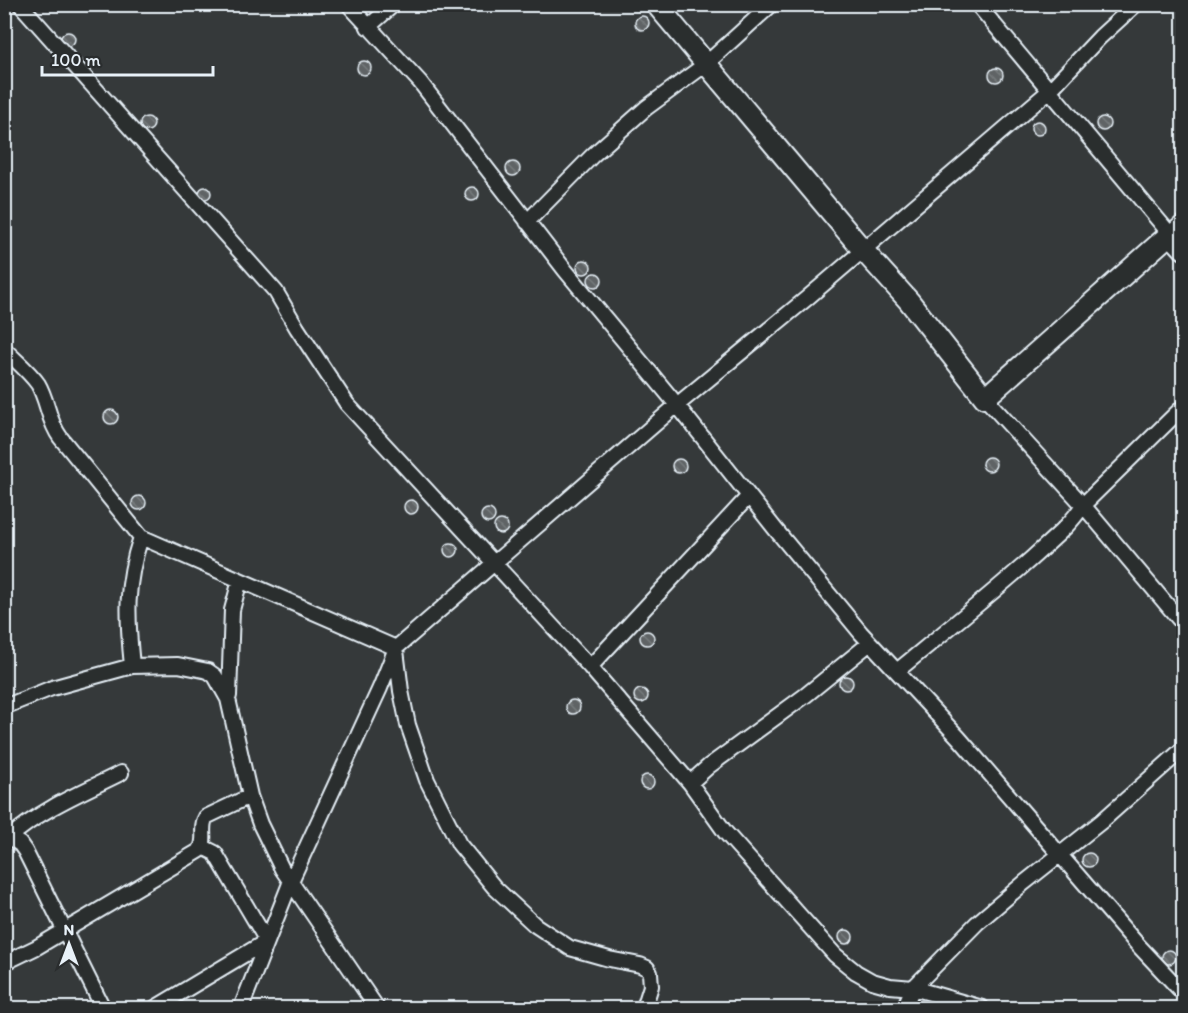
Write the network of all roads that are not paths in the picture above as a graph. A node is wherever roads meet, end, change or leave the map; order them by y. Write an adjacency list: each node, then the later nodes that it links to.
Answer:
1 (348, 4): 8 (street)
2 (394, 4): 8 (street)
3 (656, 4): 9 (street)
4 (772, 4): 9 (street)
5 (977, 4): 10 (street)
6 (1136, 4): 10 (street)
7 (21, 5): 22 (street)
8 (368, 27): 11 (street)
9 (706, 64): 11 (street); 13 (street)
10 (1049, 91): 12 (street); 13 (street)
11 (527, 222): 17 (street)
12 (1177, 227): 14 (street); 16 (street)
13 (862, 249): 16 (street); 17 (street)
14 (1184, 249)
15 (4, 349): 21 (street)
16 (985, 398): 20 (street)
17 (677, 405): 19 (street); 22 (street)
18 (1184, 406): 20 (street)
19 (749, 496): 25 (street); 28 (street)
20 (1083, 505): 24 (street); 29 (street)
21 (141, 537): 23 (street); 27 (street)
22 (494, 565): 26 (street); 28 (street)
23 (240, 580): 26 (street); 30 (street)
24 (1184, 625)
25 (870, 643): 29 (street); 34 (street)
26 (396, 648): 39 (street); 49 (street)
27 (132, 666): 30 (street); 31 (street)
28 (590, 667): 34 (street)
29 (897, 671): 38 (street)
30 (228, 699): 35 (street)
31 (4, 707)
32 (1184, 748): 38 (street)
33 (121, 772): 36 (street)
34 (690, 783): 43 (street)
35 (250, 796): 37 (street); 39 (street)
36 (7, 836): 40 (street)
37 (203, 847): 40 (street); 41 (street)
38 (1061, 855): 43 (street); 44 (street)
39 (291, 881): 41 (street); 48 (street)
40 (64, 931): 42 (street); 45 (street)
41 (267, 941): 46 (street); 47 (street)
42 (4, 963)
43 (913, 988): 50 (street); 51 (street)
44 (1184, 994)
45 (103, 1008)
46 (155, 1008)
47 (241, 1008)
48 (377, 1008)
49 (644, 1008)
50 (904, 1008)
51 (982, 1008)

